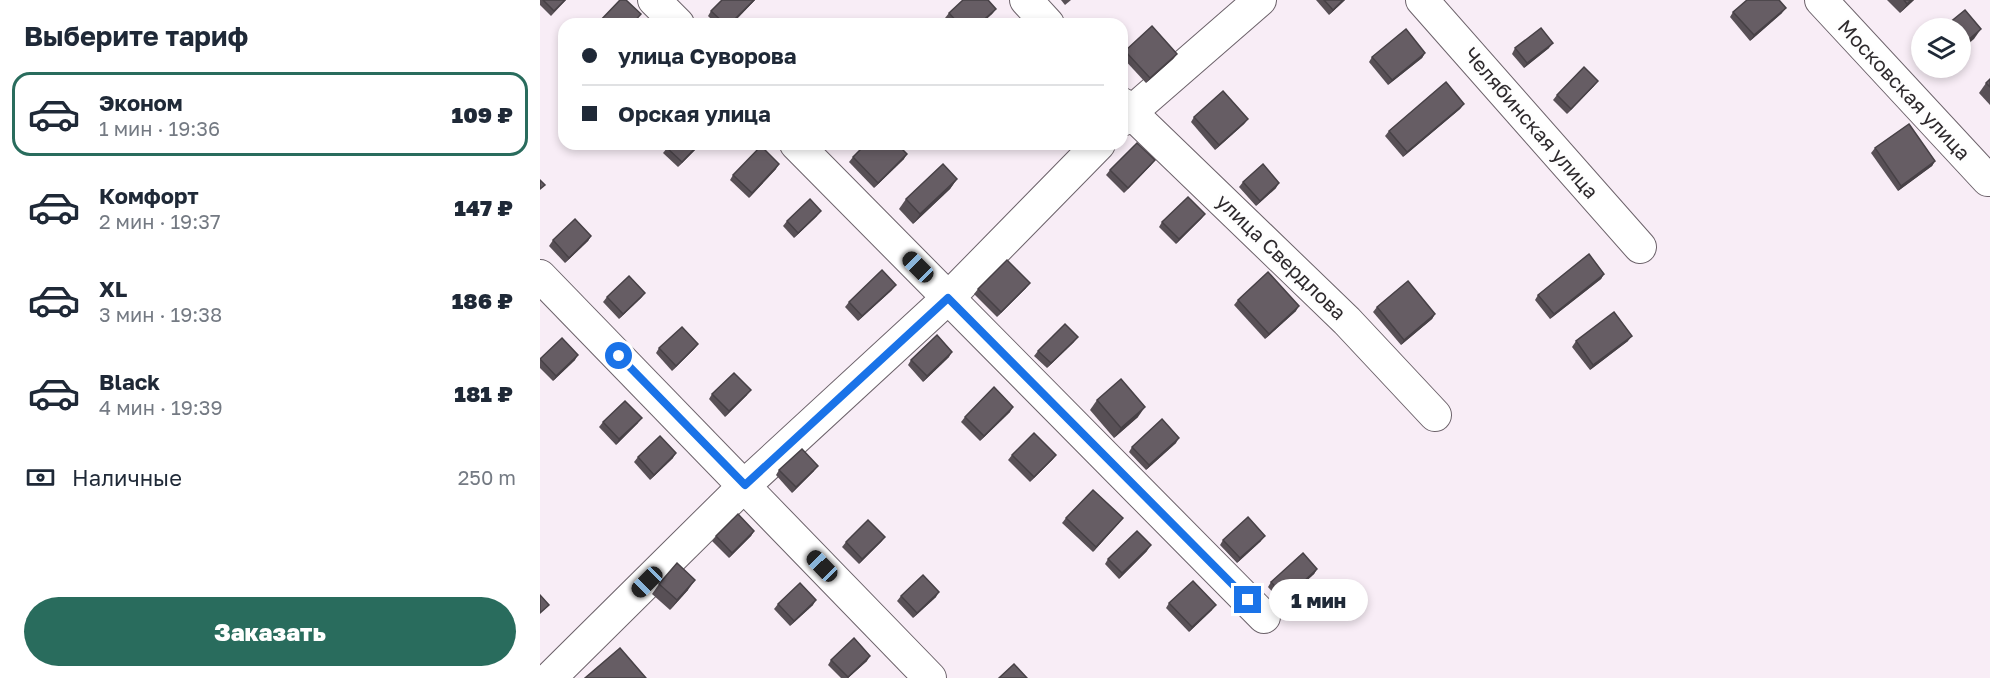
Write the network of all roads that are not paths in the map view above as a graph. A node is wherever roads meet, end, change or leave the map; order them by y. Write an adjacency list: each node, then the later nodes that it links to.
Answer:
1 (654, 0): 6 (street)
2 (1026, 0): 7 (street)
3 (1260, 0): 8 (street)
4 (1422, 0): 13 (street, Челябинская улица)
5 (1821, 0): 12 (street, Московская улица)
6 (672, 18)
7 (1042, 18)
8 (1128, 109)
9 (1128, 116): 16 (street, улица Свердлова)
10 (802, 150): 15 (street)
11 (1093, 150): 15 (street)
12 (1988, 180)
13 (1640, 247)
14 (540, 276): 17 (street)
15 (948, 298): 17 (street); 18 (street)
16 (1435, 415)
17 (745, 485): 19 (street); 20 (street)
18 (1264, 617)
19 (550, 678)
20 (930, 678)

